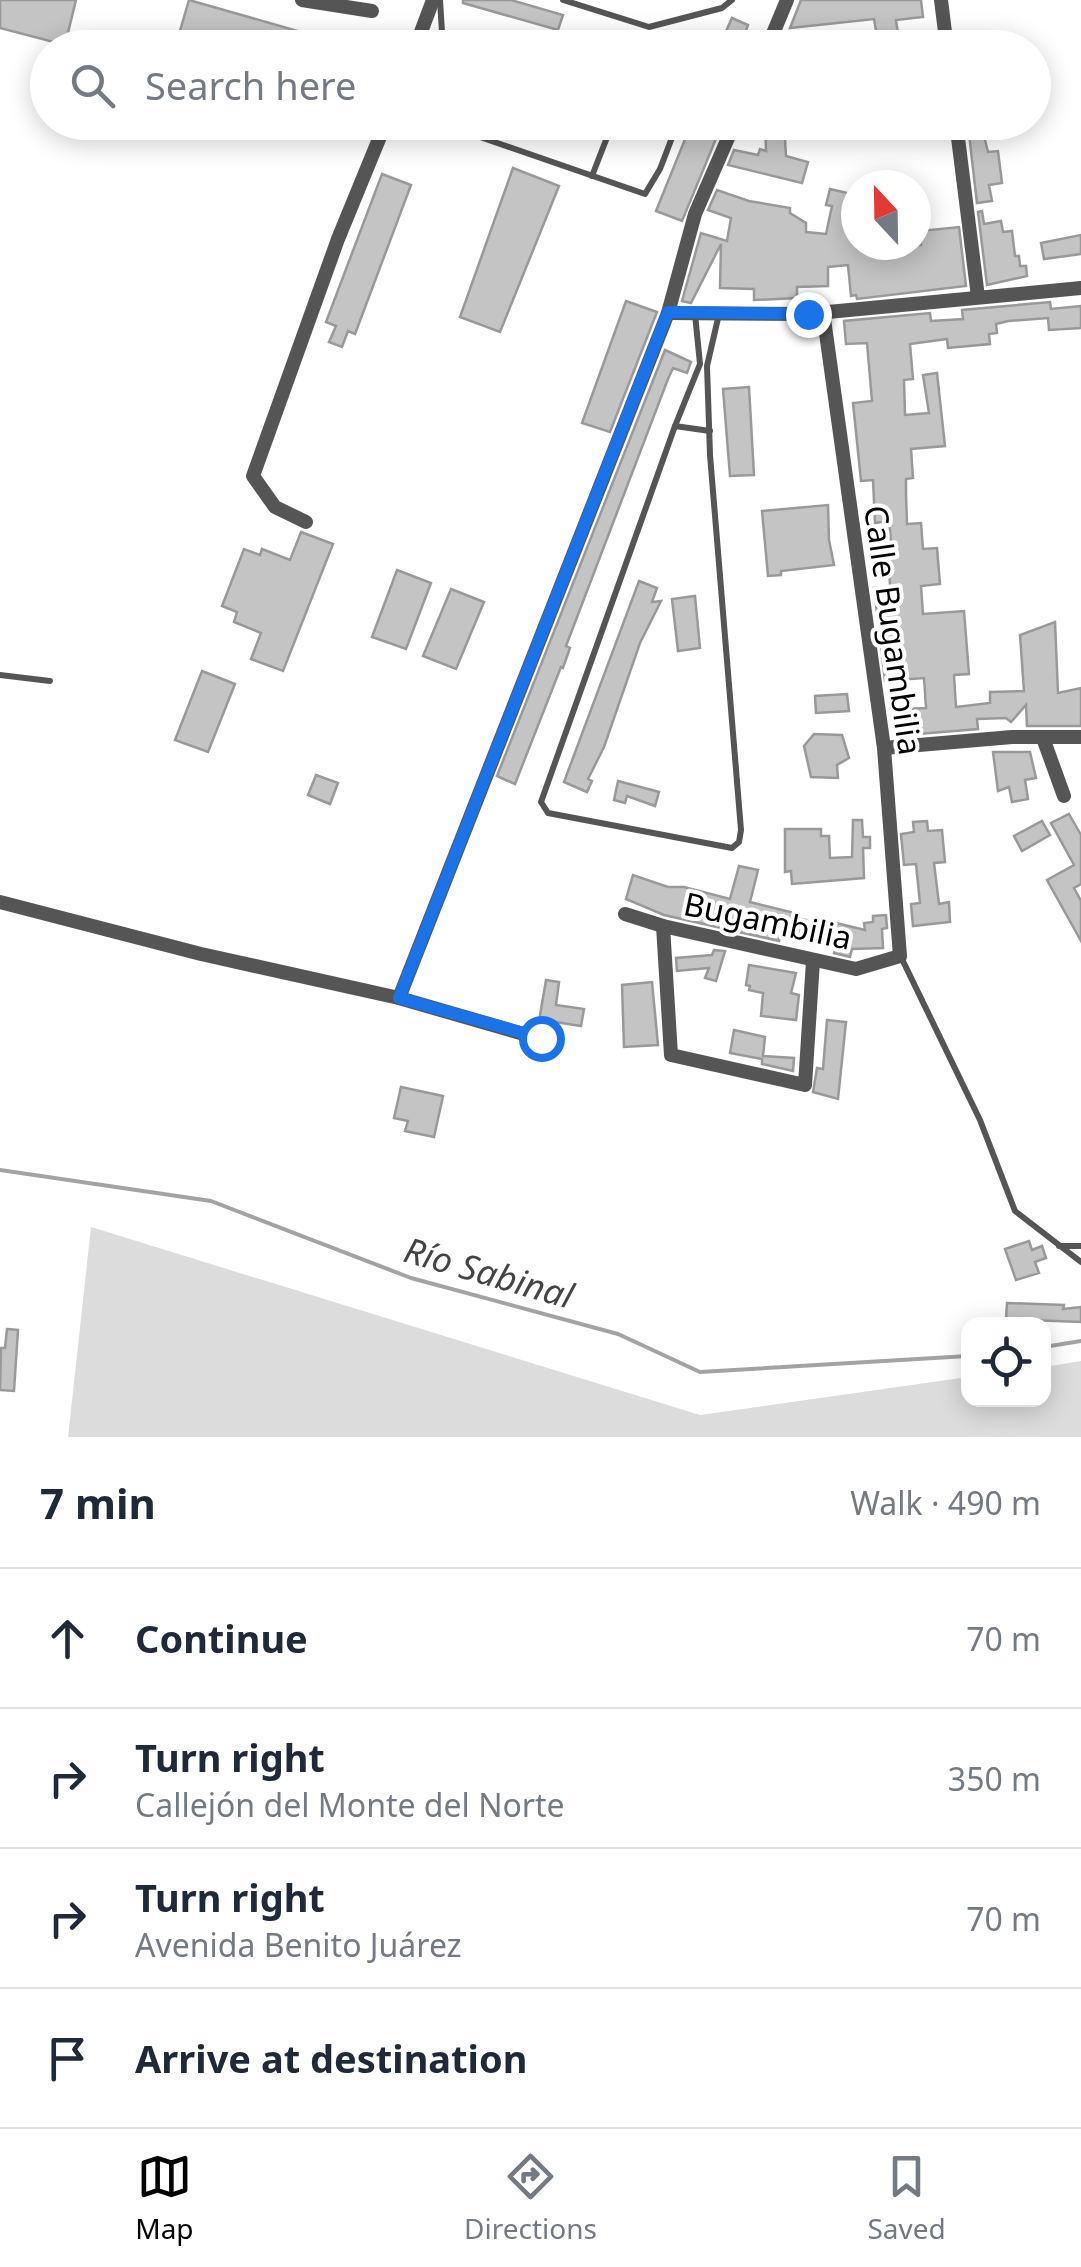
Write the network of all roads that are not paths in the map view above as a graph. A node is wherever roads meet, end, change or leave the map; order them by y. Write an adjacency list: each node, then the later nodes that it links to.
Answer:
1 (302, 0): 7 (street)
2 (436, 0): 8 (street); 9 (lane)
3 (562, 0): 4 (lane)
4 (732, 0)
5 (787, 0): 10 (street)
6 (941, 0): 11 (street)
7 (372, 12)
8 (423, 30)
9 (440, 30)
10 (774, 30)
11 (945, 30)
12 (379, 140): 28 (street)
13 (491, 140): 18 (lane)
14 (606, 140): 18 (lane)
15 (670, 140): 18 (lane)
16 (727, 140): 21 (street)
17 (958, 140): 20 (street)
18 (592, 176)
19 (1081, 288): 20 (street)
20 (978, 297): 22 (street)
21 (668, 312): 23 (street); 40 (street)
22 (823, 312): 24 (street); 33 (street, Calle Bugambilia)
23 (695, 313): 24 (street); 25 (lane)
24 (719, 314): 25 (lane)
25 (704, 365): 26 (lane); 27 (lane)
26 (675, 426): 27 (lane); 27 (lane)
27 (710, 431)
28 (306, 522)
29 (0, 675): 30 (lane)
30 (50, 681)
31 (1081, 737): 32 (street)
32 (1043, 738): 33 (street); 34 (street)
33 (884, 748): 38 (street, Calle Bugambilia)
34 (1064, 796)
35 (0, 902): 40 (street)
36 (625, 914): 37 (street, Bugambilia)
37 (663, 926): 39 (street, Bugambilia); 39 (street)
38 (900, 956): 39 (street, Bugambilia); 42 (lane)
39 (813, 961)
40 (399, 998): 41 (street)
41 (541, 1038)
42 (1057, 1246): 43 (lane); 44 (lane)
43 (1081, 1246)
44 (1081, 1262)

